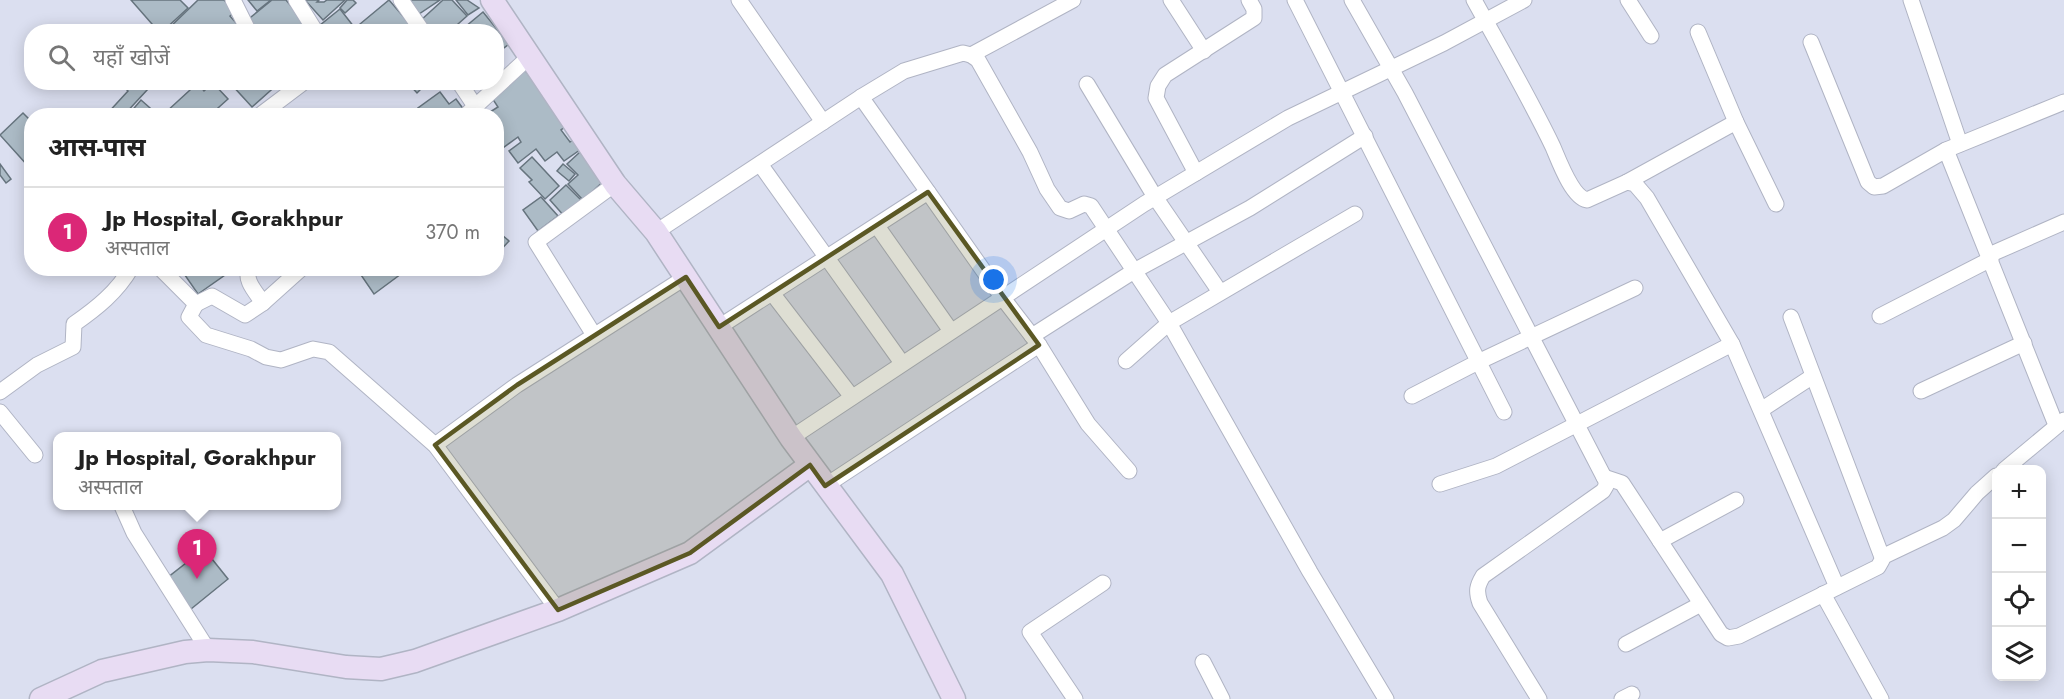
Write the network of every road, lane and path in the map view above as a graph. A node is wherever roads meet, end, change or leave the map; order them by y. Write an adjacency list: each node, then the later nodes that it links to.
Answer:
1 (233, 0): 16 (street)
2 (296, 0): 17 (street)
3 (401, 0): 18 (street)
4 (492, 0): 24 (street)
5 (739, 0): 37 (street)
6 (1073, 0): 23 (street)
7 (1171, 0): 22 (street)
8 (1249, 0): 22 (street)
9 (1295, 0): 31 (street)
10 (1352, 0): 25 (street)
11 (1474, 0): 15 (street)
12 (1524, 0): 15 (street)
13 (1628, 0): 20 (street)
14 (1911, 0): 40 (street)
15 (1485, 21): 25 (street); 43 (street)
16 (245, 24)
17 (311, 24)
18 (418, 24)
19 (1698, 32): 38 (street)
20 (1651, 36)
21 (1811, 42): 40 (street)
22 (1204, 51): 42 (street)
23 (971, 55): 32 (street); 51 (street)
24 (530, 56): 26 (street); 44 (street)
25 (1391, 67): 31 (street); 74 (street)
26 (504, 80)
27 (1087, 84): 46 (street)
28 (288, 90): 34 (street)
29 (462, 90): 35 (street)
30 (493, 90): 36 (street)
31 (1342, 91): 39 (street); 42 (street)
32 (861, 97): 37 (street); 45 (street)
33 (2064, 102): 40 (street)
34 (268, 108)
35 (469, 108)
36 (473, 108)
37 (823, 122): 41 (street)
38 (1736, 122): 43 (street); 47 (street)
39 (1365, 136): 53 (street); 79 (street)
40 (1953, 147): 54 (street)
41 (760, 164): 52 (street); 55 (street)
42 (1196, 173): 46 (street)
43 (1627, 182): 77 (street)
44 (615, 184): 52 (street); 73 (street)
45 (928, 192): 50 (street); 65 (street)
46 (1155, 197): 51 (street); 53 (street)
47 (1776, 204)
48 (1355, 214): 63 (street)
49 (2064, 222): 54 (street)
50 (877, 226): 55 (street); 72 (street)
51 (1106, 229): 56 (street); 65 (street)
52 (656, 232): 61 (street)
53 (1187, 243): 56 (street); 63 (street)
54 (1990, 257): 68 (street); 76 (street)
55 (827, 258): 64 (street); 80 (street)
56 (1134, 271): 70 (street); 75 (street)
57 (126, 276): 83 (street)
58 (168, 276): 67 (street)
59 (247, 276): 66 (street)
60 (293, 276): 66 (street)
61 (686, 277): 71 (street); 73 (street)
62 (1635, 288): 74 (street)
63 (1220, 292): 70 (street)
64 (772, 293): 71 (street); 85 (street)
65 (1002, 297): 72 (street); 75 (street)
66 (263, 303): 67 (street)
67 (196, 304): 92 (street)
68 (1880, 316)
69 (1791, 317): 81 (street)
70 (1169, 322): 78 (street); 117 (street)
71 (719, 327): 91 (street)
72 (951, 331): 80 (street)
73 (594, 335): 92 (street)
74 (1530, 336): 79 (street); 90 (street)
75 (1036, 341): 96 (street); 100 (street)
76 (2024, 343): 82 (street); 89 (street)
77 (1732, 344): 86 (street); 90 (street)
78 (1126, 361)
79 (1478, 362): 84 (street); 88 (street)
80 (902, 363): 85 (street)
81 (1813, 376): 86 (street); 104 (street)
82 (1921, 391)
83 (0, 392)
84 (1412, 396)
85 (852, 397): 91 (street)
86 (1761, 410): 106 (street)
87 (0, 412): 93 (street)
88 (1504, 412)
89 (2060, 422): 95 (street)
90 (1576, 424): 97 (street); 99 (street)
91 (791, 438): 94 (street)
92 (435, 445): 109 (street)
93 (35, 455)
94 (810, 465): 100 (street); 109 (street)
95 (2010, 465)
96 (1129, 471)
97 (1604, 477): 103 (street); 118 (street)
98 (1992, 480): 104 (street)
99 (1440, 484)
100 (825, 486): 114 (street)
101 (1736, 500): 103 (street)
102 (124, 510): 111 (street)
103 (1660, 541): 108 (street)
104 (1882, 557): 106 (street)
105 (1103, 583): 115 (street)
106 (1837, 587): 107 (street)
107 (1823, 594): 108 (street); 119 (street)
108 (1701, 604): 110 (street)
109 (558, 610): 111 (street)
110 (1626, 644)
111 (208, 650): 113 (street)
112 (1203, 662): 116 (street)
113 (41, 699)
114 (954, 699)
115 (1075, 699)
116 (1222, 699)
117 (1386, 699)
118 (1539, 699)
119 (1881, 699)

